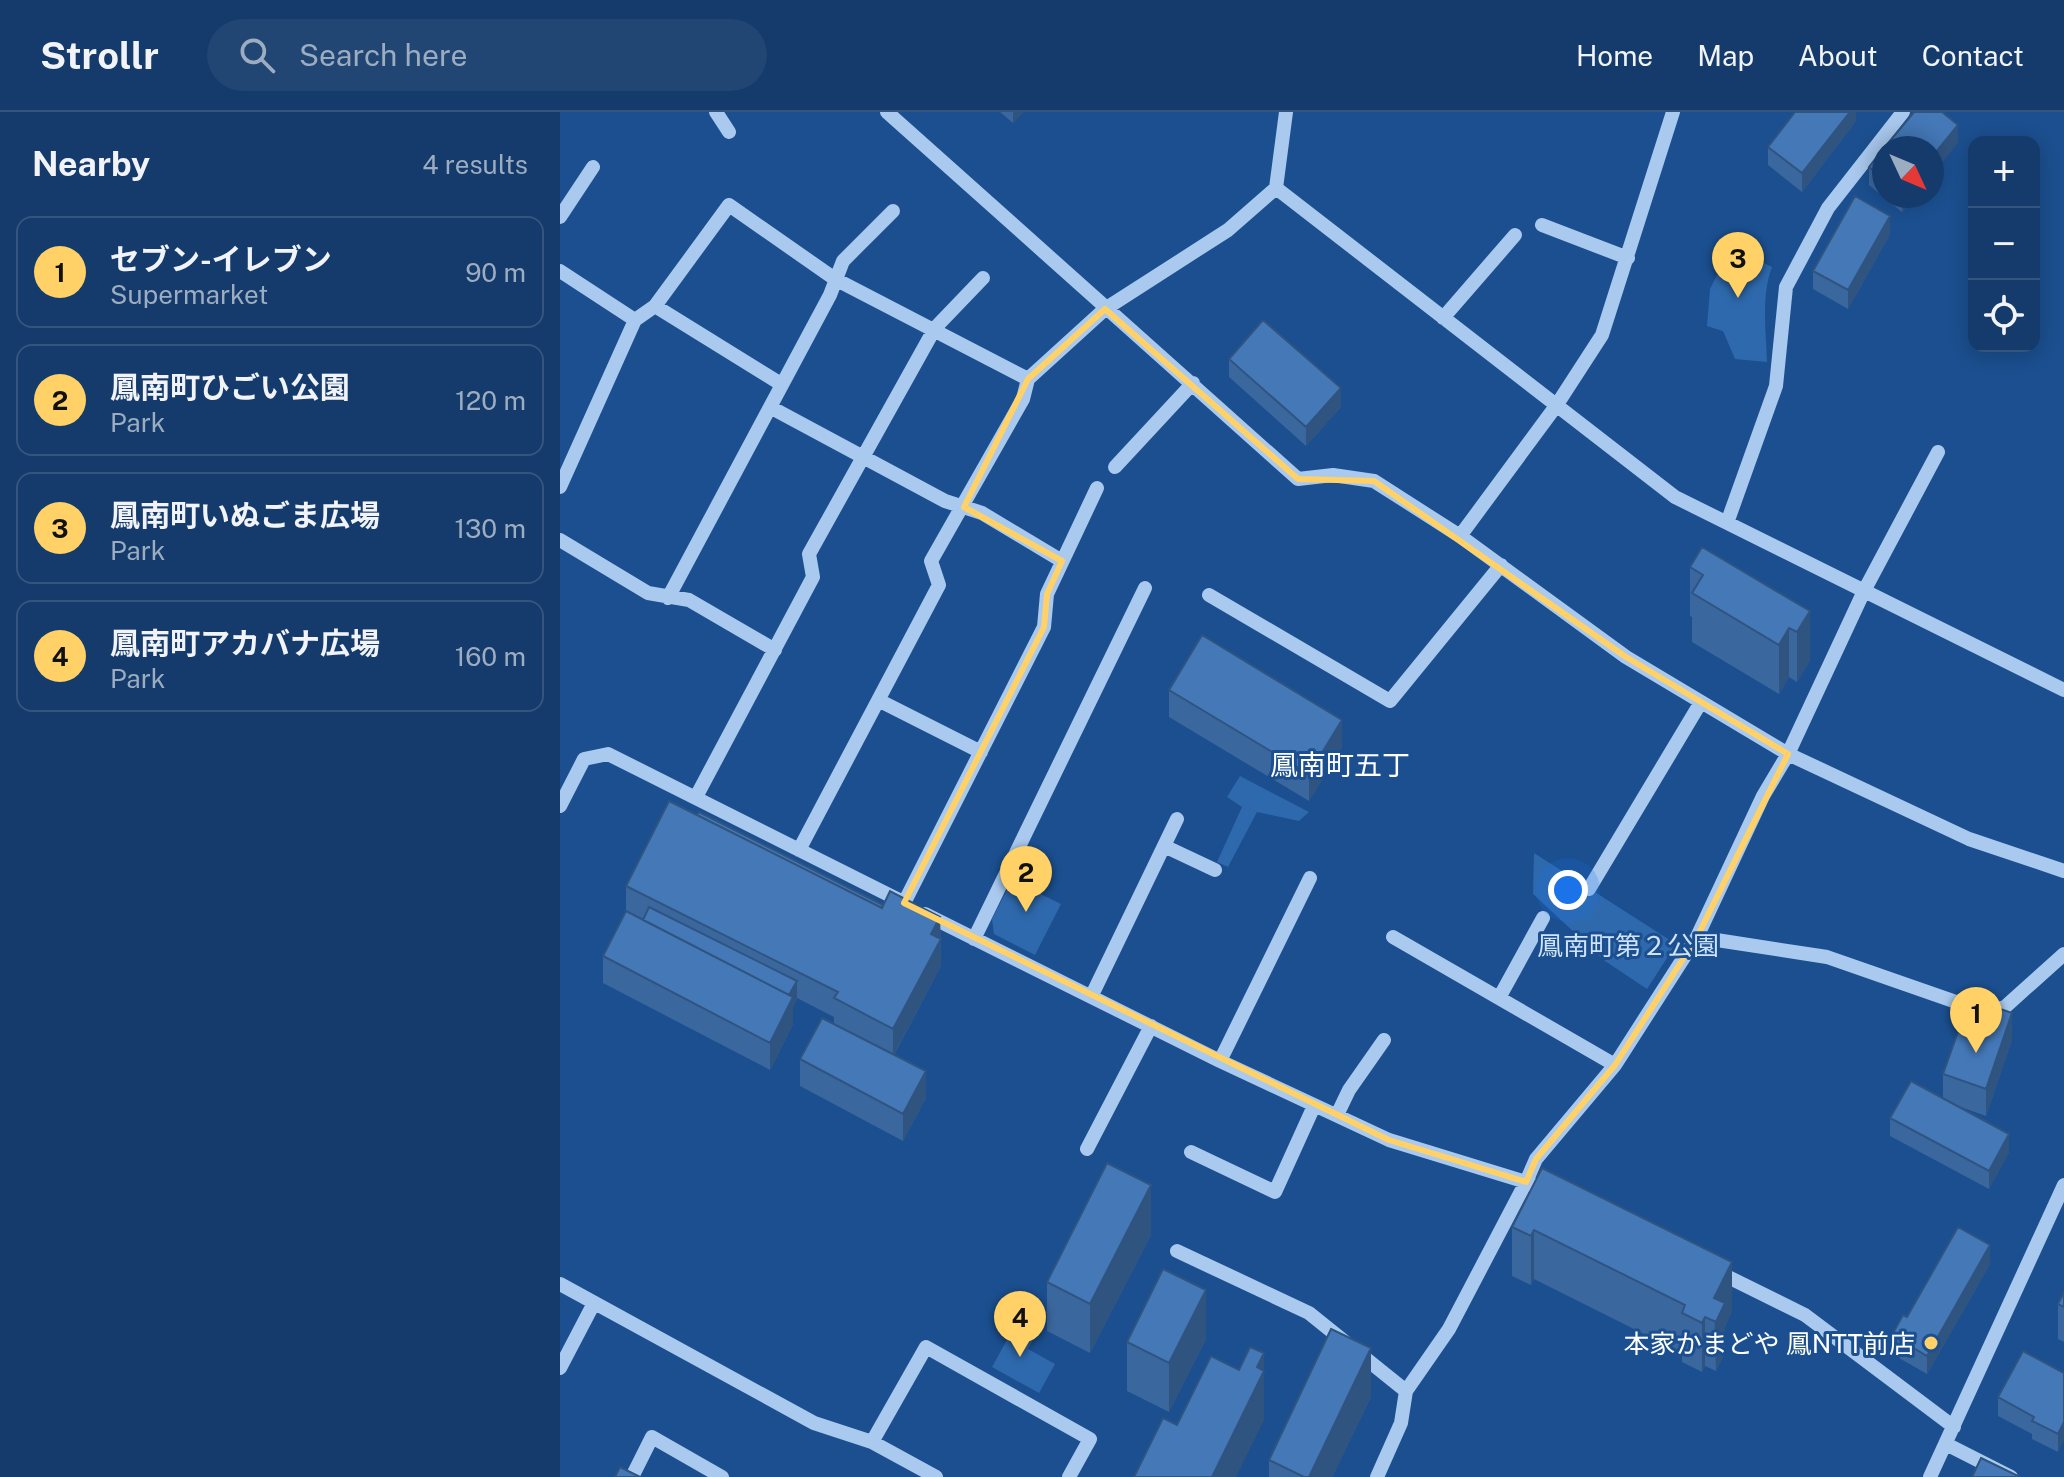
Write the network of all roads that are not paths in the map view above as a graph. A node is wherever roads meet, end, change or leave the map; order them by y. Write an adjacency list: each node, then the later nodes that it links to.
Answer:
1 (716, 112): 6 (street)
2 (887, 112): 18 (street)
3 (1286, 112): 8 (street)
4 (1673, 112): 13 (street)
5 (1903, 112): 33 (street)
6 (729, 132)
7 (593, 167): 10 (street)
8 (1276, 188): 18 (street); 19 (street)
9 (893, 211): 16 (street)
10 (560, 217)
11 (1542, 225): 13 (street)
12 (1515, 235): 19 (street)
13 (1628, 258): 25 (street)
14 (560, 271): 20 (street)
15 (983, 278): 21 (street)
16 (835, 279): 17 (street); 21 (street); 24 (street)
17 (655, 306): 20 (street); 24 (street)
18 (1105, 309): 22 (street); 23 (street)
19 (1443, 318): 25 (street)
20 (635, 320): 30 (street)
21 (935, 328): 22 (street); 28 (street)
22 (1028, 379): 32 (street)
23 (1193, 383): 29 (street); 34 (street)
24 (781, 384): 26 (street)
25 (1556, 406): 33 (street); 34 (street)
26 (770, 407): 28 (street); 41 (street)
27 (1938, 452): 39 (street)
28 (863, 459): 32 (street); 42 (street)
29 (1115, 467)
30 (560, 487)
31 (1097, 488): 36 (street)
32 (964, 507): 36 (street); 44 (street)
33 (1727, 523): 39 (street)
34 (1460, 536): 37 (street)
35 (560, 540): 41 (street)
36 (1062, 561): 46 (street)
37 (1501, 565): 40 (street); 45 (street)
38 (1145, 588): 61 (street)
39 (1864, 591): 43 (street); 47 (street)
40 (1209, 595)
41 (668, 598): 42 (street)
42 (775, 650): 48 (street)
43 (2064, 690)
44 (880, 701): 46 (street); 52 (street)
45 (1701, 702): 47 (street); 56 (street)
46 (981, 752): 57 (street)
47 (1788, 754): 54 (street); 60 (street)
48 (696, 797): 49 (street); 52 (street)
49 (560, 806)
50 (1177, 819): 51 (street)
51 (1164, 846): 53 (street); 63 (street)
52 (799, 850): 57 (street)
53 (1215, 870)
54 (2064, 871)
55 (1310, 878): 67 (street)
56 (1589, 889)
57 (904, 903): 61 (street)
58 (1543, 918): 64 (street)
59 (1393, 937): 64 (street)
60 (1697, 937): 62 (street); 68 (street)
61 (974, 939): 63 (street)
62 (2064, 954)
63 (1092, 995): 65 (street)
64 (1499, 998): 68 (street)
65 (1151, 1026): 67 (street); 71 (street)
66 (1384, 1040): 70 (street)
67 (1220, 1061): 69 (street)
68 (1615, 1065): 73 (street)
69 (1314, 1106): 70 (street); 72 (street)
70 (1337, 1115): 73 (street)
71 (1087, 1149)
72 (1191, 1152)
73 (1526, 1182): 75 (street); 81 (street)
74 (2064, 1185): 82 (street)
75 (1566, 1197)
76 (1177, 1251): 81 (street)
77 (1706, 1266): 82 (street)
78 (560, 1284): 79 (street)
79 (594, 1303): 80 (street); 83 (street)
80 (560, 1368)
81 (1406, 1391): 89 (street)
82 (1954, 1427): 84 (street)
83 (872, 1442): 87 (street); 88 (street)
84 (1946, 1444): 90 (street); 91 (street)
85 (632, 1477): 86 (street)
86 (722, 1477)
87 (936, 1477)
88 (1069, 1477)
89 (1377, 1477)
90 (1930, 1477)
91 (2011, 1477)

